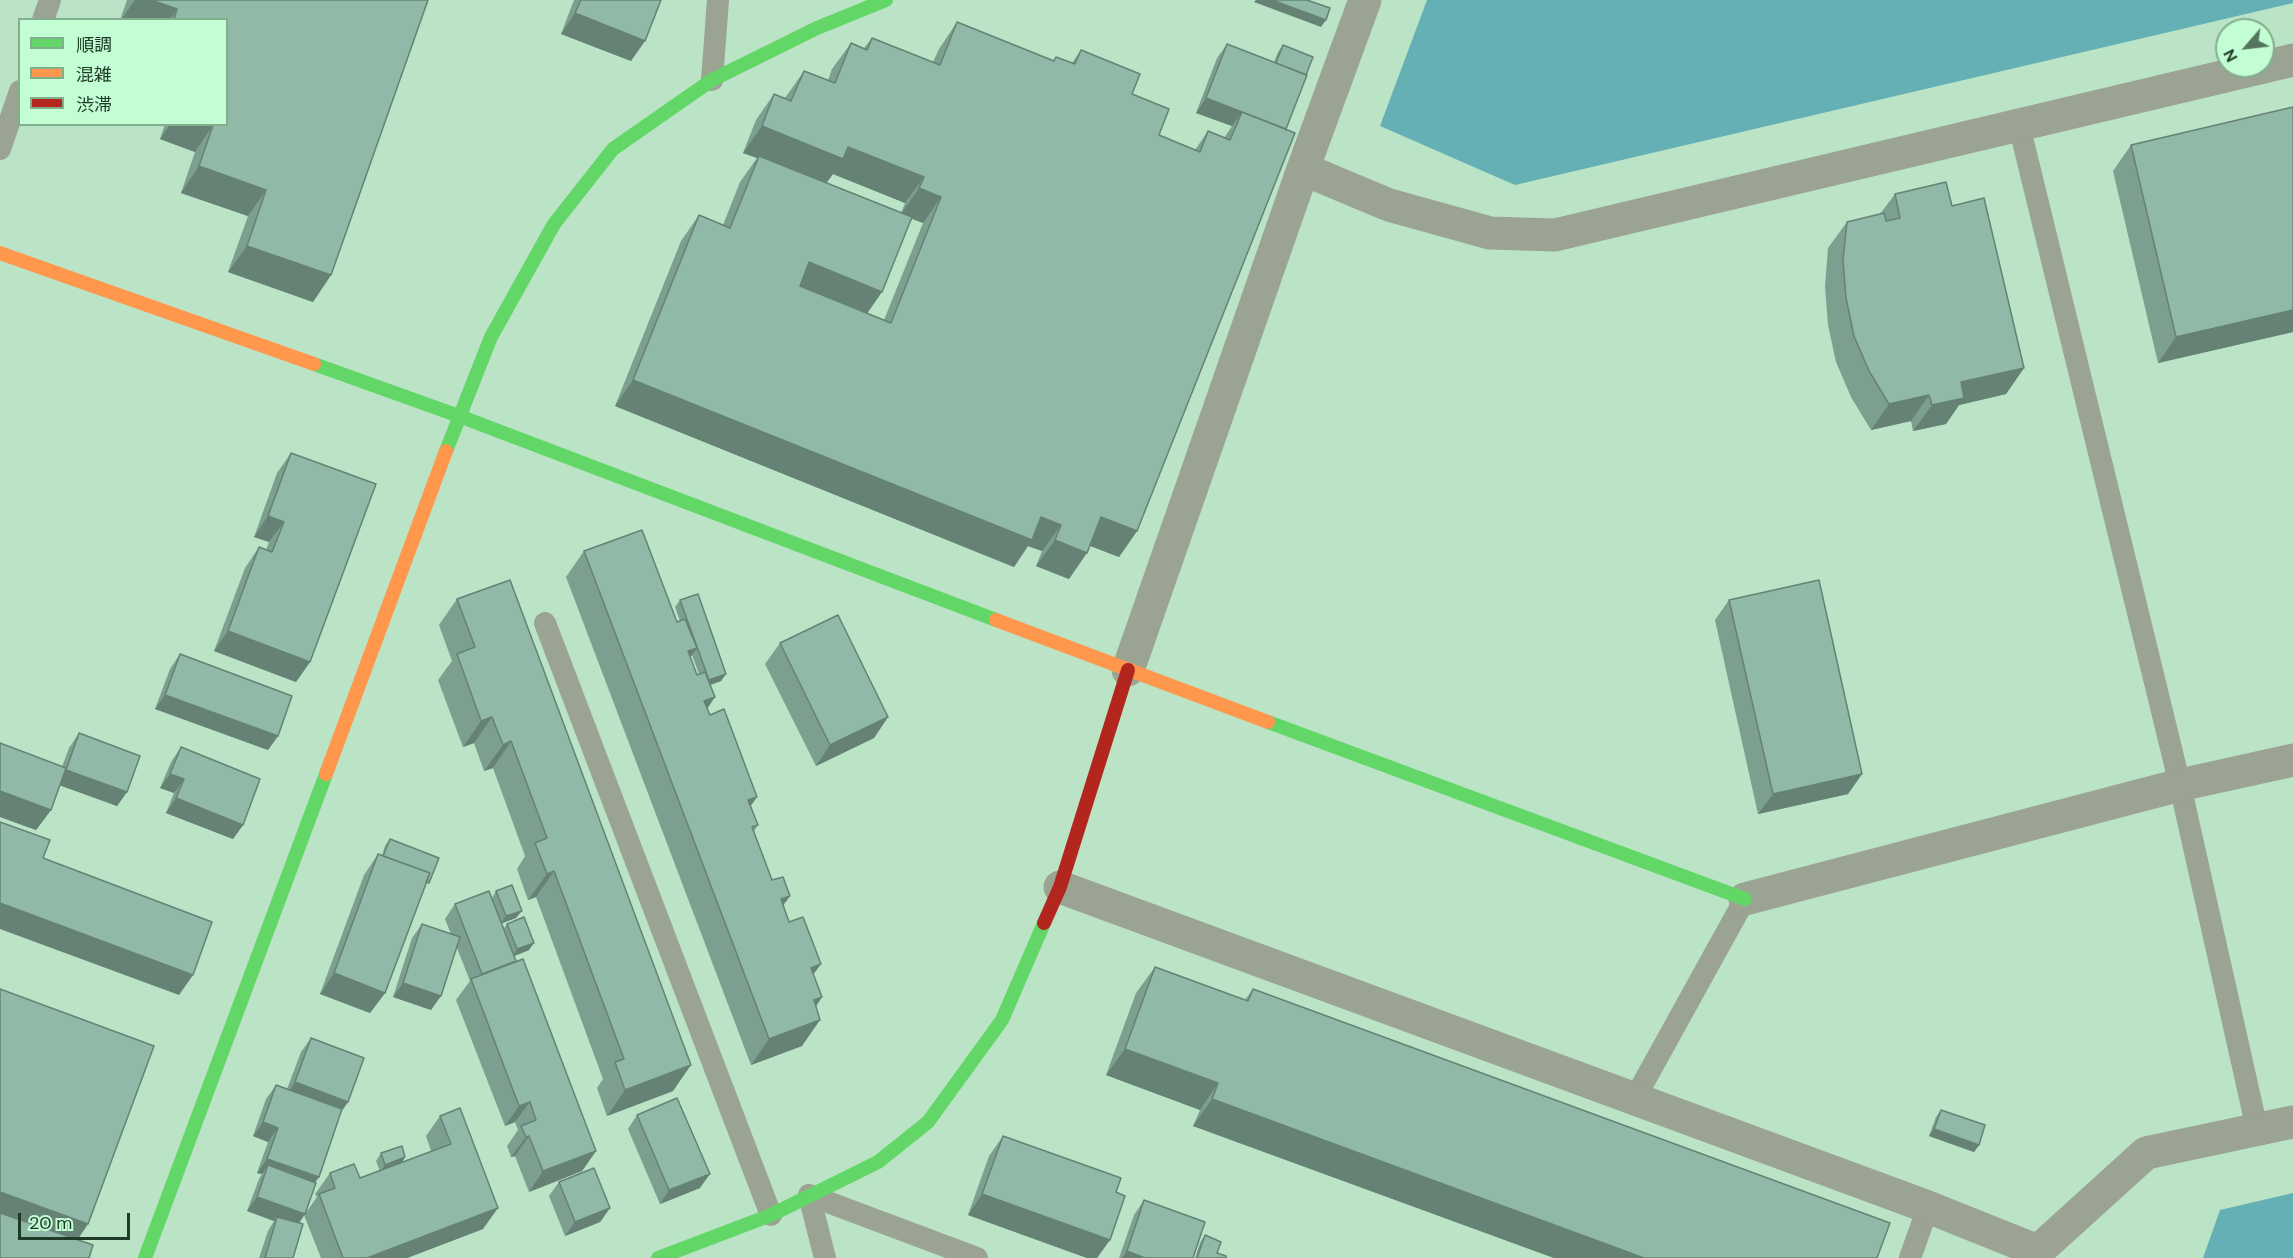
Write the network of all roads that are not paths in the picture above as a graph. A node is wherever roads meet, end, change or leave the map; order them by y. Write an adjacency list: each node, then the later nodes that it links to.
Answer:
1 (50, 0): 5 (lane)
2 (718, 0): 7 (lane)
3 (886, 0): 7 (street)
4 (1365, 0): 11 (street)
5 (44, 18)
6 (2293, 60): 9 (street)
7 (712, 80): 13 (street)
8 (18, 97): 10 (lane)
9 (2019, 125): 11 (street); 17 (lane)
10 (0, 149)
11 (1303, 169): 15 (street)
12 (0, 253): 13 (street)
13 (459, 416): 15 (street); 27 (street)
14 (545, 623): 25 (lane)
15 (1128, 670): 18 (street); 19 (street)
16 (2293, 760): 17 (street)
17 (2180, 785): 19 (street); 22 (lane)
18 (1060, 886): 20 (street); 23 (street)
19 (1745, 899): 20 (lane)
20 (1635, 1098): 24 (street)
21 (2293, 1122): 22 (street)
22 (2257, 1129): 26 (street)
23 (809, 1195): 25 (street); 29 (lane); 30 (lane)
24 (1928, 1207): 26 (street); 31 (lane)
25 (771, 1215): 28 (street)
26 (2048, 1254)
27 (145, 1258)
28 (658, 1258)
29 (825, 1258)
30 (977, 1258)
31 (1910, 1258)

